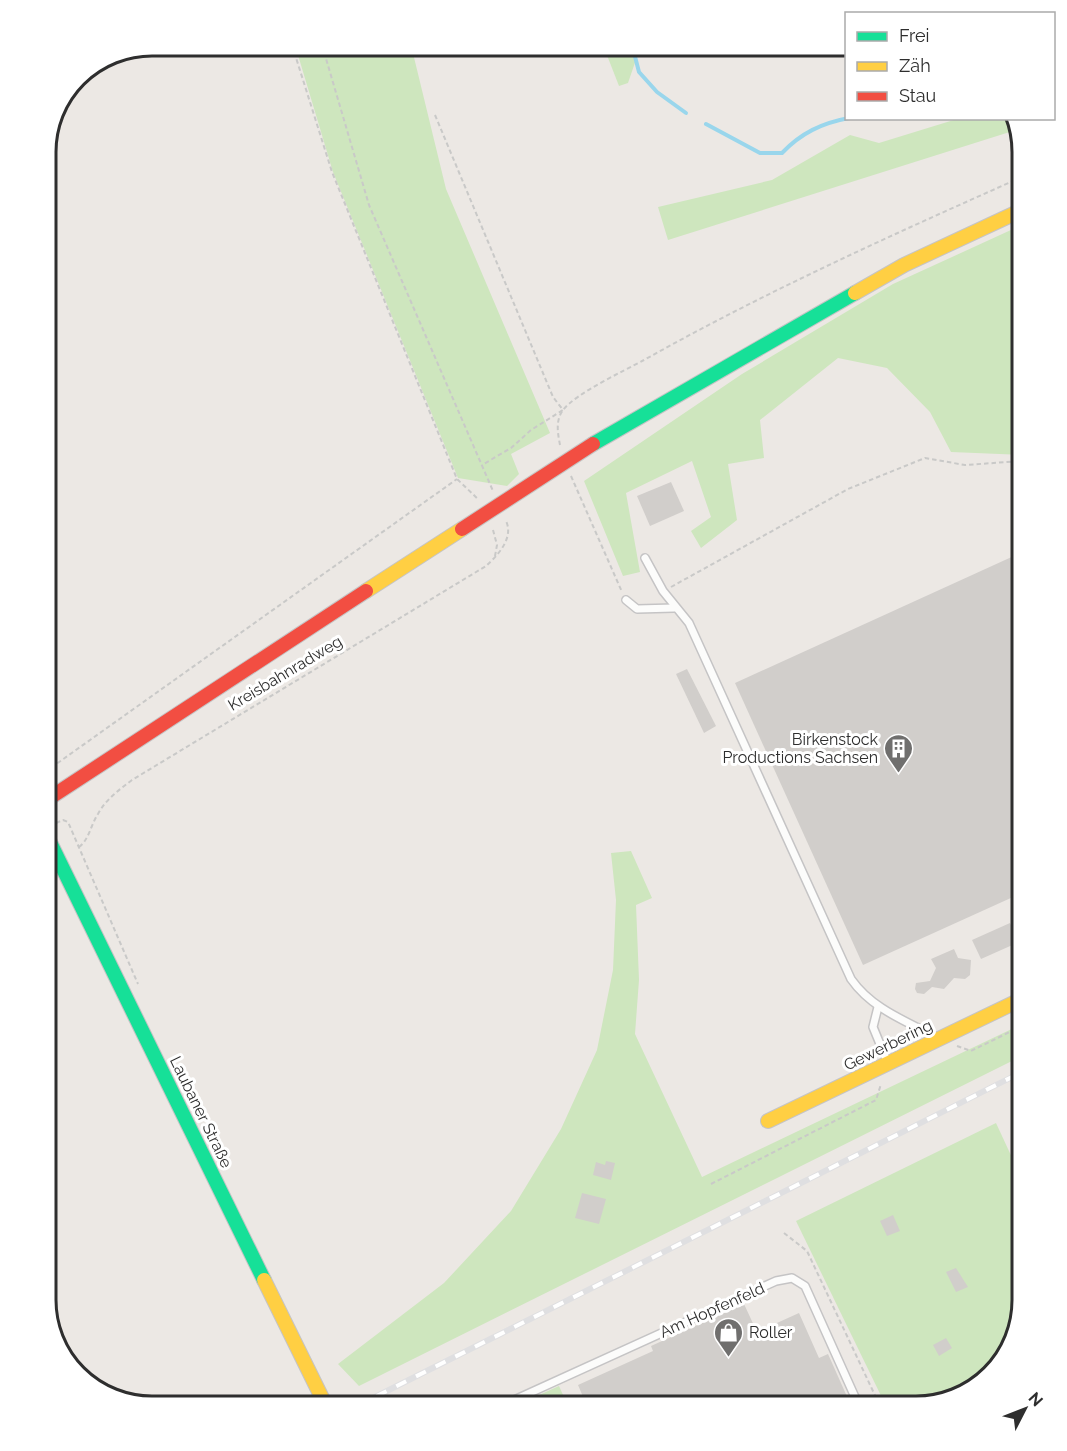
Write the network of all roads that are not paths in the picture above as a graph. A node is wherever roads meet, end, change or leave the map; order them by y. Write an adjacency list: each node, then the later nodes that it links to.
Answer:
1 (1012, 215): 5 (main road, bridge)
2 (645, 558): 4 (lane)
3 (626, 600): 4 (lane)
4 (674, 608): 10 (lane)
5 (56, 794)
6 (56, 846): 8 (main road, Laubaner Straße)
7 (56, 860): 8 (main road)
8 (62, 864): 14 (main road, Laubaner Straße)
9 (1012, 1004): 11 (main road, Gewerbering)
10 (878, 1007): 11 (lane); 12 (lane)
11 (940, 1039): 12 (main road, Gewerbering)
12 (888, 1064): 13 (main road, Gewerbering)
13 (768, 1121)
14 (321, 1395)
15 (524, 1395): 16 (lane, Am Hopfenfeld)
16 (854, 1396)

